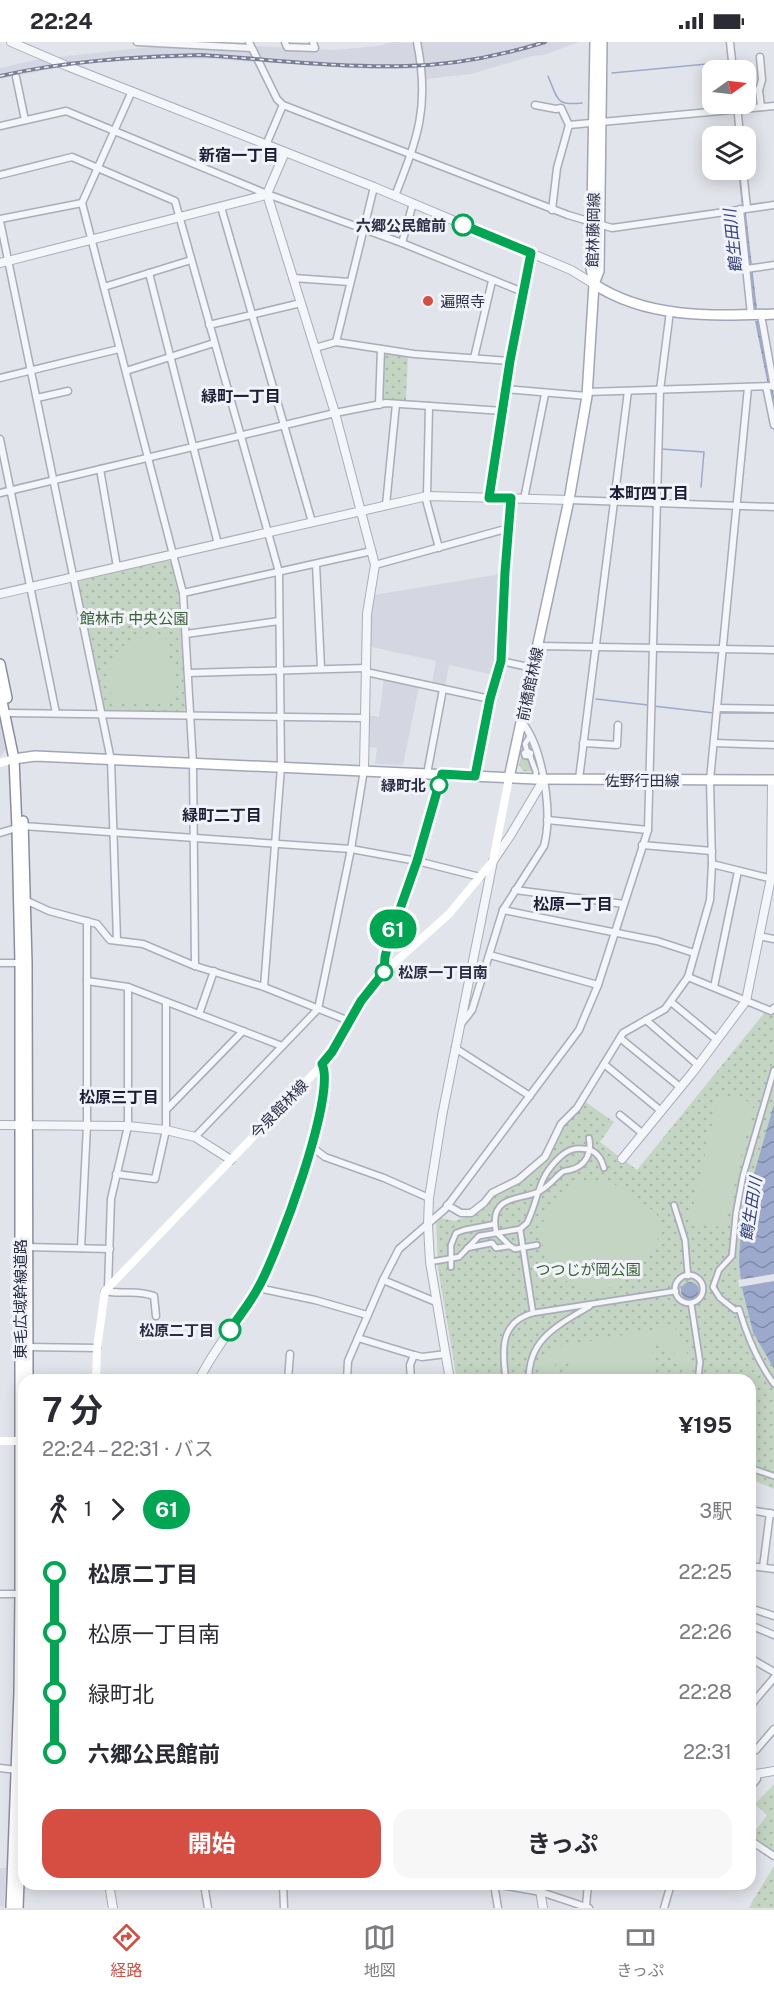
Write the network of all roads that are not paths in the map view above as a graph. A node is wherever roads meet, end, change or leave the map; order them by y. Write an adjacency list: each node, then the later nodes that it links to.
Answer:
1 (12, 42): 15 (street)
2 (137, 42): 9 (street)
3 (285, 42): 4 (street)
4 (314, 42)
5 (417, 42): 29 (street)
6 (595, 42): 23 (main road, 館林藤岡線)
7 (602, 42): 23 (main road, 館林藤岡線)
8 (730, 42): 11 (street)
9 (250, 45): 16 (street)
10 (760, 57): 14 (street)
11 (732, 60)
12 (16, 77): 22 (street)
13 (756, 90): 14 (street)
14 (759, 90): 20 (street)
15 (132, 91): 26 (street); 27 (street)
16 (283, 105): 27 (street); 29 (street)
17 (535, 105): 24 (street)
18 (774, 106): 20 (street)
19 (756, 107): 20 (street)
20 (761, 107)
21 (702, 111): 23 (street)
22 (26, 120): 25 (street); 26 (street)
23 (598, 122): 24 (street); 44 (main road, 館林藤岡線)
24 (569, 125): 41 (street)
25 (0, 126)
26 (115, 131): 30 (street); 34 (street)
27 (266, 145): 28 (street)
28 (285, 152): 33 (street); 34 (street)
29 (412, 153): 35 (street); 41 (street)
30 (98, 167): 31 (street); 36 (street); 42 (street)
31 (0, 175)
32 (743, 180): 40 (street)
33 (374, 187): 35 (street); 45 (street)
34 (267, 194): 39 (street); 45 (street); 54 (street)
35 (395, 196): 37 (street)
36 (82, 203): 43 (street); 46 (street)
37 (413, 203): 47 (street); 48 (street)
38 (774, 205): 40 (street)
39 (221, 207): 42 (street); 62 (street)
40 (744, 209): 44 (street); 52 (street)
41 (552, 210): 44 (street)
42 (179, 217): 46 (street); 49 (street)
43 (0, 220): 50 (street)
44 (596, 224): 57 (main road, 館林藤岡線)
45 (363, 229): 47 (street); 56 (street)
46 (91, 240): 50 (street); 58 (street)
47 (402, 243): 55 (street)
48 (531, 253): 57 (street); 59 (street)
49 (191, 260): 53 (street); 66 (street)
50 (4, 262): 75 (street)
51 (774, 265): 52 (street)
52 (749, 269): 63 (street)
53 (149, 273): 58 (street); 72 (street)
54 (293, 278): 56 (street); 60 (street)
55 (492, 280): 59 (street); 73 (street)
56 (350, 282): 67 (street)
57 (594, 284): 61 (main road); 85 (main road, 前橋館林線)
58 (104, 287): 70 (street)
59 (523, 292): 74 (street)
60 (301, 303): 62 (street); 69 (street)
61 (670, 311): 63 (main road); 81 (street)
62 (252, 314): 66 (street); 93 (street)
63 (751, 315): 64 (main road)
64 (761, 315): 65 (main road); 78 (street)
65 (774, 315)
66 (209, 325): 68 (street)
67 (336, 342): 69 (street); 71 (street)
68 (214, 343): 72 (street); 94 (street)
69 (315, 348): 91 (street)
70 (119, 349): 75 (street); 76 (street)
71 (381, 349): 73 (street); 88 (street)
72 (170, 356): 76 (street); 96 (street)
73 (474, 358): 74 (street)
74 (510, 361): 80 (street)
75 (31, 370): 77 (street); 86 (street)
76 (126, 371): 97 (street)
77 (0, 378)
78 (771, 386): 79 (street); 92 (street)
79 (748, 387): 81 (street); 110 (street)
80 (505, 389): 84 (street); 90 (street)
81 (660, 390): 83 (street); 108 (street)
82 (68, 391): 86 (street)
83 (628, 391): 85 (street); 107 (street)
84 (545, 394): 85 (street); 105 (street)
85 (587, 394): 106 (main road, 前橋館林線)
86 (37, 398): 99 (street)
87 (396, 404): 88 (street); 89 (street); 109 (street)
88 (379, 405): 91 (street)
89 (429, 406): 90 (street); 102 (street)
90 (503, 411): 103 (street)
91 (335, 413): 93 (street); 112 (street)
92 (774, 424)
93 (284, 425): 94 (street); 113 (street)
94 (240, 436): 96 (street); 115 (street)
95 (0, 439): 100 (street)
96 (193, 447): 97 (street); 116 (street)
97 (148, 457): 98 (street); 119 (street)
98 (99, 469): 99 (street); 122 (street)
99 (54, 480): 100 (street); 124 (street)
100 (11, 490): 101 (street); 125 (street)
101 (0, 493)
102 (426, 496): 103 (street); 109 (street); 117 (street)
103 (489, 498): 104 (street)
104 (511, 498): 105 (street); 114 (street)
105 (524, 499): 106 (street)
106 (569, 500): 107 (street); 130 (main road, 前橋館林線)
107 (614, 501): 108 (street); 131 (street)
108 (658, 503): 110 (street); 132 (street)
109 (386, 505): 112 (street)
110 (737, 505): 111 (street); 133 (street)
111 (774, 507)
112 (361, 511): 113 (street); 118 (street)
113 (312, 522): 115 (street)
114 (509, 528): 117 (street); 135 (street)
115 (267, 532): 116 (street); 123 (street)
116 (218, 544): 119 (street)
117 (439, 548): 121 (street)
118 (372, 551): 120 (street); 121 (street)
119 (173, 554): 122 (street); 126 (street)
120 (316, 564): 123 (street); 137 (street)
121 (375, 565): 140 (street)
122 (117, 567): 124 (street)
123 (279, 572): 126 (street); 128 (street)
124 (74, 577): 125 (street); 149 (street)
125 (31, 586): 127 (street); 147 (street)
126 (183, 593): 129 (street)
127 (0, 594)
128 (279, 621): 129 (street); 139 (street)
129 (186, 634): 141 (street)
130 (538, 646): 131 (street); 138 (main road, 前橋館林線)
131 (596, 648): 132 (street); 156 (street)
132 (652, 649): 133 (street); 173 (street)
133 (723, 650): 134 (street); 145 (street)
134 (774, 650)
135 (501, 661): 138 (street); 144 (street)
136 (0, 664): 148 (main road, 東毛広域幹線道路)
137 (321, 668): 139 (street); 140 (street)
138 (533, 668): 153 (main road, 前橋館林線)
139 (280, 670): 141 (street); 151 (street)
140 (366, 670): 142 (street); 152 (street)
141 (188, 673): 150 (street)
142 (443, 689): 144 (street); 167 (street)
143 (0, 692): 160 (main road, 東毛広域幹線道路)
144 (490, 699): 169 (street)
145 (717, 708): 146 (street); 157 (street)
146 (774, 710)
147 (56, 712): 148 (street); 149 (street)
148 (10, 713): 160 (main road, 東毛広域幹線道路)
149 (102, 713): 150 (street); 161 (street)
150 (190, 715): 151 (street); 164 (street)
151 (280, 716): 152 (street); 165 (street)
152 (365, 718): 166 (street)
153 (522, 722): 155 (street); 162 (main road, 前橋館林線)
154 (618, 725): 156 (street)
155 (530, 736): 159 (street); 171 (street)
156 (583, 743): 172 (street)
157 (714, 743): 158 (street); 174 (street)
158 (774, 745)
159 (527, 754): 162 (street); 171 (street)
160 (17, 758): 161 (main road); 163 (main road); 177 (main road, 東毛広域幹線道路)
161 (111, 760): 164 (main road); 179 (street)
162 (513, 760): 170 (main road, 前橋館林線)
163 (0, 764)
164 (193, 764): 165 (main road); 181 (street)
165 (281, 767): 166 (main road); 182 (street)
166 (364, 770): 167 (main road); 184 (street)
167 (427, 774): 168 (main road)
168 (442, 774): 169 (main road); 186 (street)
169 (475, 776): 170 (main road)
170 (509, 778): 171 (main road, 佐野行田線); 187 (main road)
171 (539, 779): 172 (main road, 佐野行田線); 176 (street); 187 (street)
172 (579, 780): 173 (main road, 佐野行田線)
173 (649, 780): 174 (main road, 佐野行田線); 178 (street)
174 (710, 780): 175 (main road, 佐野行田線); 185 (street)
175 (773, 780): 191 (street)
176 (547, 820): 178 (street); 192 (street)
177 (20, 827): 179 (street); 180 (street); 193 (main road, 東毛広域幹線道路); 204 (main road, 東毛広域幹線道路)
178 (648, 830): 183 (street)
179 (113, 832): 181 (street); 200 (street)
180 (0, 833)
181 (194, 838): 182 (street); 205 (street)
182 (275, 843): 184 (street); 212 (street)
183 (642, 845): 185 (street); 194 (street)
184 (351, 849): 186 (street); 217 (street)
185 (712, 851): 188 (street)
186 (417, 861): 190 (street); 207 (street)
187 (493, 861): 190 (main road, 今泉館林線); 222 (street)
188 (712, 864): 189 (street); 201 (street)
189 (738, 871): 191 (street); 213 (street)
190 (480, 876): 207 (main road, 今泉館林線)
191 (773, 879): 198 (street)
192 (515, 890): 194 (street); 195 (street)
193 (25, 900): 196 (street); 238 (main road, 東毛広域幹線道路)
194 (624, 904): 197 (street)
195 (503, 910): 197 (street); 202 (street)
196 (87, 921): 200 (street); 209 (street)
197 (615, 933): 201 (street); 210 (street)
198 (759, 936): 199 (street); 214 (street)
199 (774, 939)
200 (117, 940): 205 (street)
201 (694, 953): 208 (street)
202 (490, 955): 210 (street); 222 (street)
203 (0, 963): 204 (street)
204 (20, 963): 238 (main road, 東毛広域幹線道路)
205 (195, 966): 206 (street)
206 (214, 971): 212 (street); 219 (street)
207 (384, 972): 221 (main road, 今泉館林線)
208 (688, 977): 213 (street); 216 (street)
209 (87, 981): 211 (street); 239 (street)
210 (598, 985): 233 (street)
211 (128, 987): 215 (street); 240 (street)
212 (264, 987): 217 (street)
213 (714, 987): 214 (street)
214 (746, 1001): 218 (street); 225 (street)
215 (166, 1002): 219 (street); 234 (street)
216 (671, 1002): 220 (street); 225 (street)
217 (318, 1010): 221 (street); 226 (street)
218 (773, 1010)
219 (199, 1014): 223 (street)
220 (646, 1020): 224 (street); 230 (street)
221 (349, 1021): 228 (main road, 今泉館林線)
222 (461, 1024): 227 (street)
223 (243, 1030): 226 (street); 234 (street)
224 (620, 1038): 229 (street); 232 (street)
225 (717, 1040): 230 (street)
226 (282, 1046): 243 (street)
227 (455, 1048): 233 (street); 254 (street)
228 (322, 1064): 245 (street); 248 (main road, 今泉館林線)
229 (604, 1064): 235 (street); 255 (street)
230 (698, 1065): 232 (street)
231 (774, 1070): 301 (street)
232 (680, 1087): 235 (street)
233 (530, 1096): 255 (street)
234 (167, 1109): 241 (street)
235 (661, 1111): 242 (street)
236 (620, 1115): 242 (street)
237 (0, 1125): 238 (street)
238 (24, 1125): 239 (street); 265 (main road, 東毛広域幹線道路); 290 (main road, 東毛広域幹線道路)
239 (87, 1125): 240 (street); 266 (street)
240 (128, 1126): 241 (street); 252 (street)
241 (166, 1130): 243 (street); 252 (street)
242 (642, 1133): 247 (street)
243 (195, 1137): 248 (street)
244 (589, 1138): 246 (street)
245 (312, 1148): 254 (street); 275 (street)
246 (591, 1150): 249 (street); 250 (street); 251 (street)
247 (622, 1159)
248 (231, 1160): 276 (main road, 今泉館林線)
249 (552, 1166): 251 (street); 253 (street)
250 (604, 1168)
251 (562, 1171): 253 (street)
252 (116, 1174): 269 (street)
253 (537, 1193): 257 (street); 259 (street)
254 (429, 1198): 258 (street)
255 (447, 1205): 258 (street)
256 (674, 1205): 273 (street)
257 (495, 1224): 260 (street); 270 (street)
258 (428, 1225): 271 (street); 274 (street)
259 (520, 1229): 260 (street); 268 (street)
260 (496, 1232): 261 (street); 267 (street)
261 (502, 1238): 262 (street); 264 (street)
262 (492, 1243): 264 (street); 267 (street)
263 (537, 1245): 268 (street)
264 (510, 1246): 268 (street)
265 (27, 1247): 266 (street); 285 (main road, 東毛広域幹線道路)
266 (81, 1248): 269 (street)
267 (467, 1248): 270 (street)
268 (522, 1248): 281 (street)
269 (110, 1249): 276 (street)
270 (451, 1258): 271 (street); 272 (street)
271 (430, 1262): 278 (street)
272 (452, 1267)
273 (688, 1276): 277 (street); 279 (street)
274 (383, 1280): 278 (street); 282 (street)
275 (258, 1288): 282 (street); 293 (street)
276 (106, 1290): 283 (street); 286 (main road)
277 (676, 1291): 279 (street); 280 (street)
278 (436, 1302): 288 (street)
279 (691, 1303): 300 (street)
280 (593, 1304): 281 (street); 299 (street)
281 (533, 1313): 298 (street)
282 (367, 1315): 284 (street)
283 (156, 1316)
284 (358, 1338): 289 (street); 295 (street)
285 (28, 1347): 286 (street); 291 (main road, 東毛広域幹線道路)
286 (97, 1348): 292 (main road)
287 (290, 1354): 294 (street)
288 (446, 1354): 289 (street); 297 (street)
289 (414, 1355): 296 (street)
290 (22, 1374)
291 (28, 1374)
292 (96, 1374)
293 (202, 1374)
294 (288, 1374)
295 (347, 1374)
296 (411, 1374)
297 (449, 1374)
298 (505, 1374)
299 (531, 1374)
300 (698, 1374)
301 (774, 1384)
302 (0, 1441): 303 (main road)
303 (18, 1441)
304 (756, 1470): 305 (street)
305 (774, 1476)
306 (756, 1511): 307 (street)
307 (772, 1513): 309 (street)
308 (756, 1566): 309 (street)
309 (763, 1567): 310 (street)
310 (774, 1569)
311 (0, 1594): 312 (street)
312 (18, 1594)
313 (756, 1610): 314 (street)
314 (774, 1616)
315 (756, 1628): 316 (street)
316 (774, 1635)
317 (756, 1662): 318 (street)
318 (774, 1672)
319 (774, 1678): 320 (street)
320 (756, 1698)
321 (774, 1729): 322 (street)
322 (756, 1750)
323 (0, 1768): 324 (street)
324 (18, 1769)
325 (774, 1771): 326 (street)
326 (756, 1775)
327 (18, 1811): 340 (main road, 東毛広域幹線道路)
328 (756, 1844): 329 (street)
329 (774, 1856)
330 (18, 1890): 341 (main road, 東毛広域幹線道路)
331 (110, 1890): 342 (street)
332 (205, 1890): 343 (street)
333 (284, 1890): 344 (street)
334 (496, 1890): 345 (street)
335 (540, 1890): 346 (street)
336 (545, 1890): 339 (street)
337 (588, 1890): 339 (street)
338 (669, 1890): 347 (street)
339 (587, 1907)
340 (11, 1908)
341 (18, 1908)
342 (113, 1908)
343 (208, 1908)
344 (284, 1908)
345 (498, 1908)
346 (543, 1908)
347 (664, 1908)

